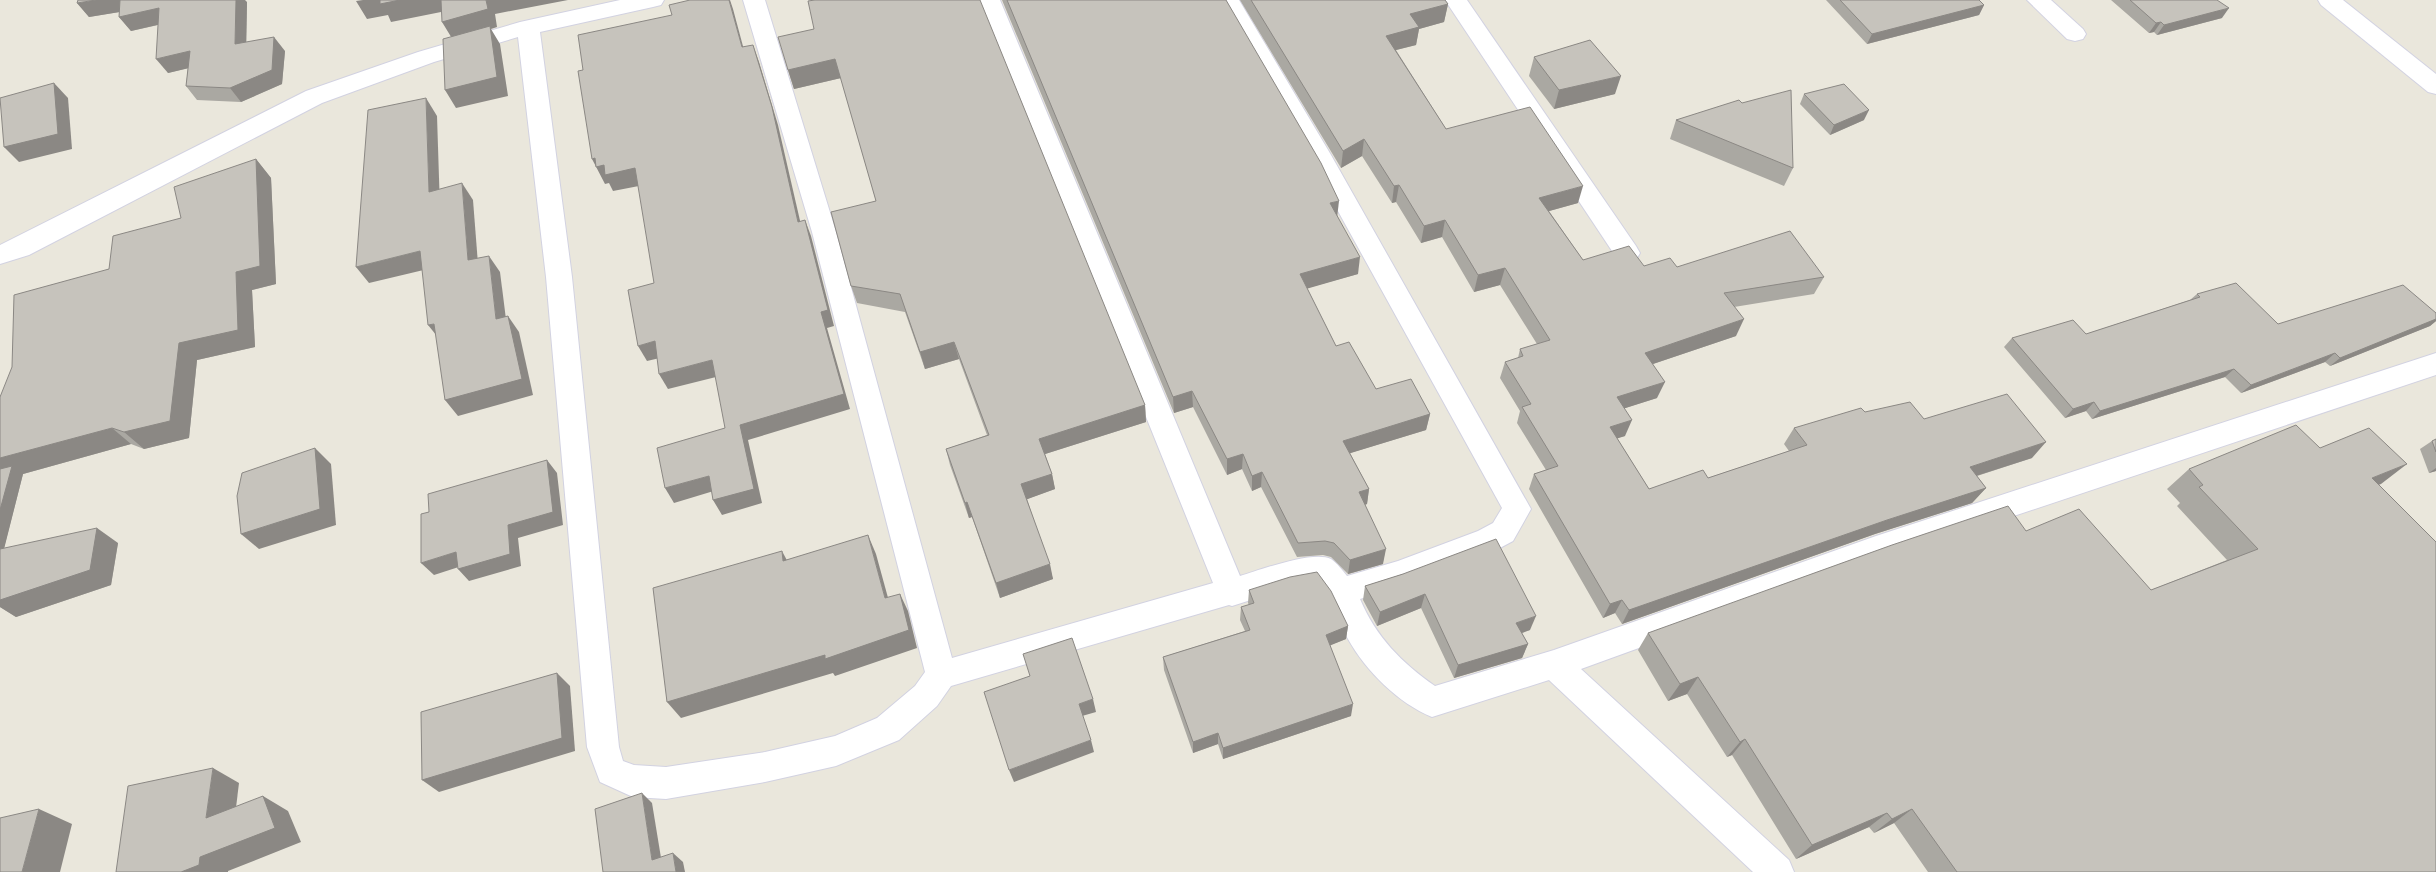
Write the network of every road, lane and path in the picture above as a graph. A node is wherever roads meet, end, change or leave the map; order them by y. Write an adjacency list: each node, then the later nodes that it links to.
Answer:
1 (653, 0): 8 (street)
2 (754, 0): 17 (street)
3 (990, 0): 15 (street)
4 (1228, 0): 14 (street)
5 (1456, 0): 11 (street)
6 (2038, 0): 9 (street)
7 (2329, 0): 10 (street)
8 (528, 27): 12 (street); 17 (street)
9 (2075, 34)
10 (2436, 86)
11 (1626, 253)
12 (0, 255)
13 (2436, 364): 16 (street)
14 (1342, 591): 15 (street); 16 (street)
15 (1232, 593): 17 (street)
16 (1554, 664): 18 (street)
17 (941, 674)
18 (1777, 872)

